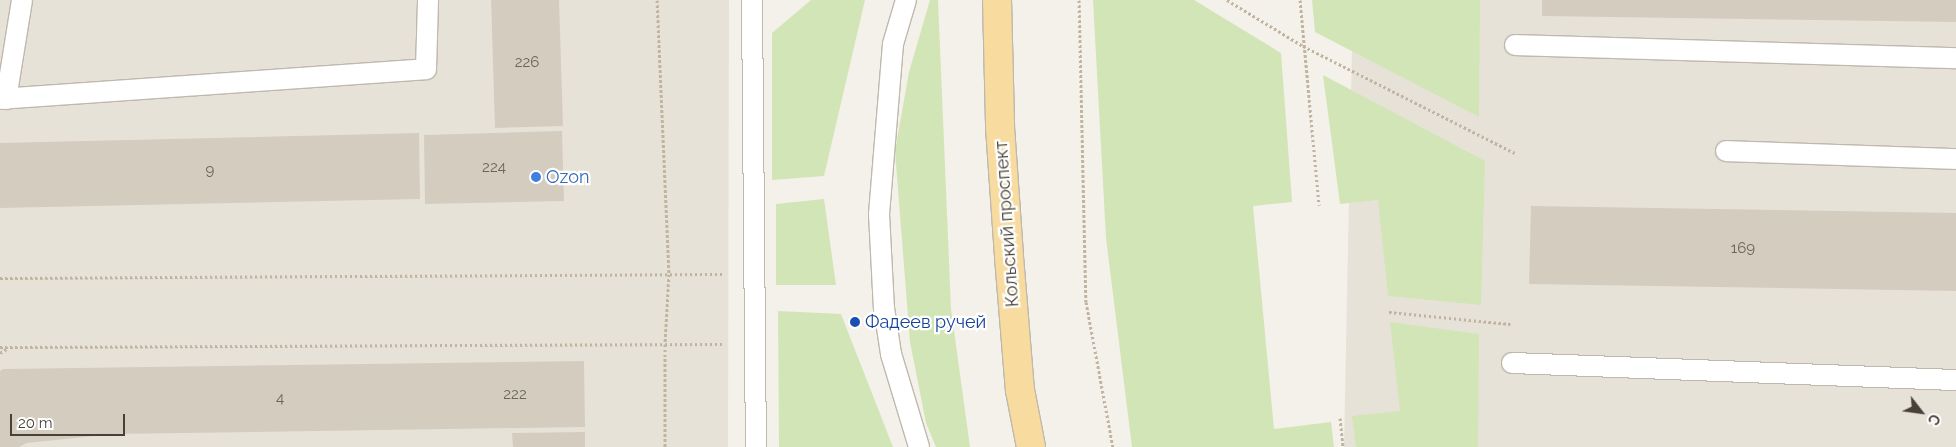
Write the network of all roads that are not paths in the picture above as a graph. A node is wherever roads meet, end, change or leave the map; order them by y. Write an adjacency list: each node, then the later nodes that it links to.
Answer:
1 (22, 0): 8 (lane)
2 (428, 0): 8 (lane)
3 (752, 0): 13 (lane)
4 (906, 0): 14 (lane)
5 (997, 0): 15 (main road, Кольский проспект)
6 (1515, 45): 7 (lane)
7 (1956, 58)
8 (3, 99)
9 (1726, 151): 10 (lane)
10 (1956, 159)
11 (1512, 363): 12 (lane)
12 (1956, 380)
13 (756, 447)
14 (919, 447)
15 (1031, 447)

